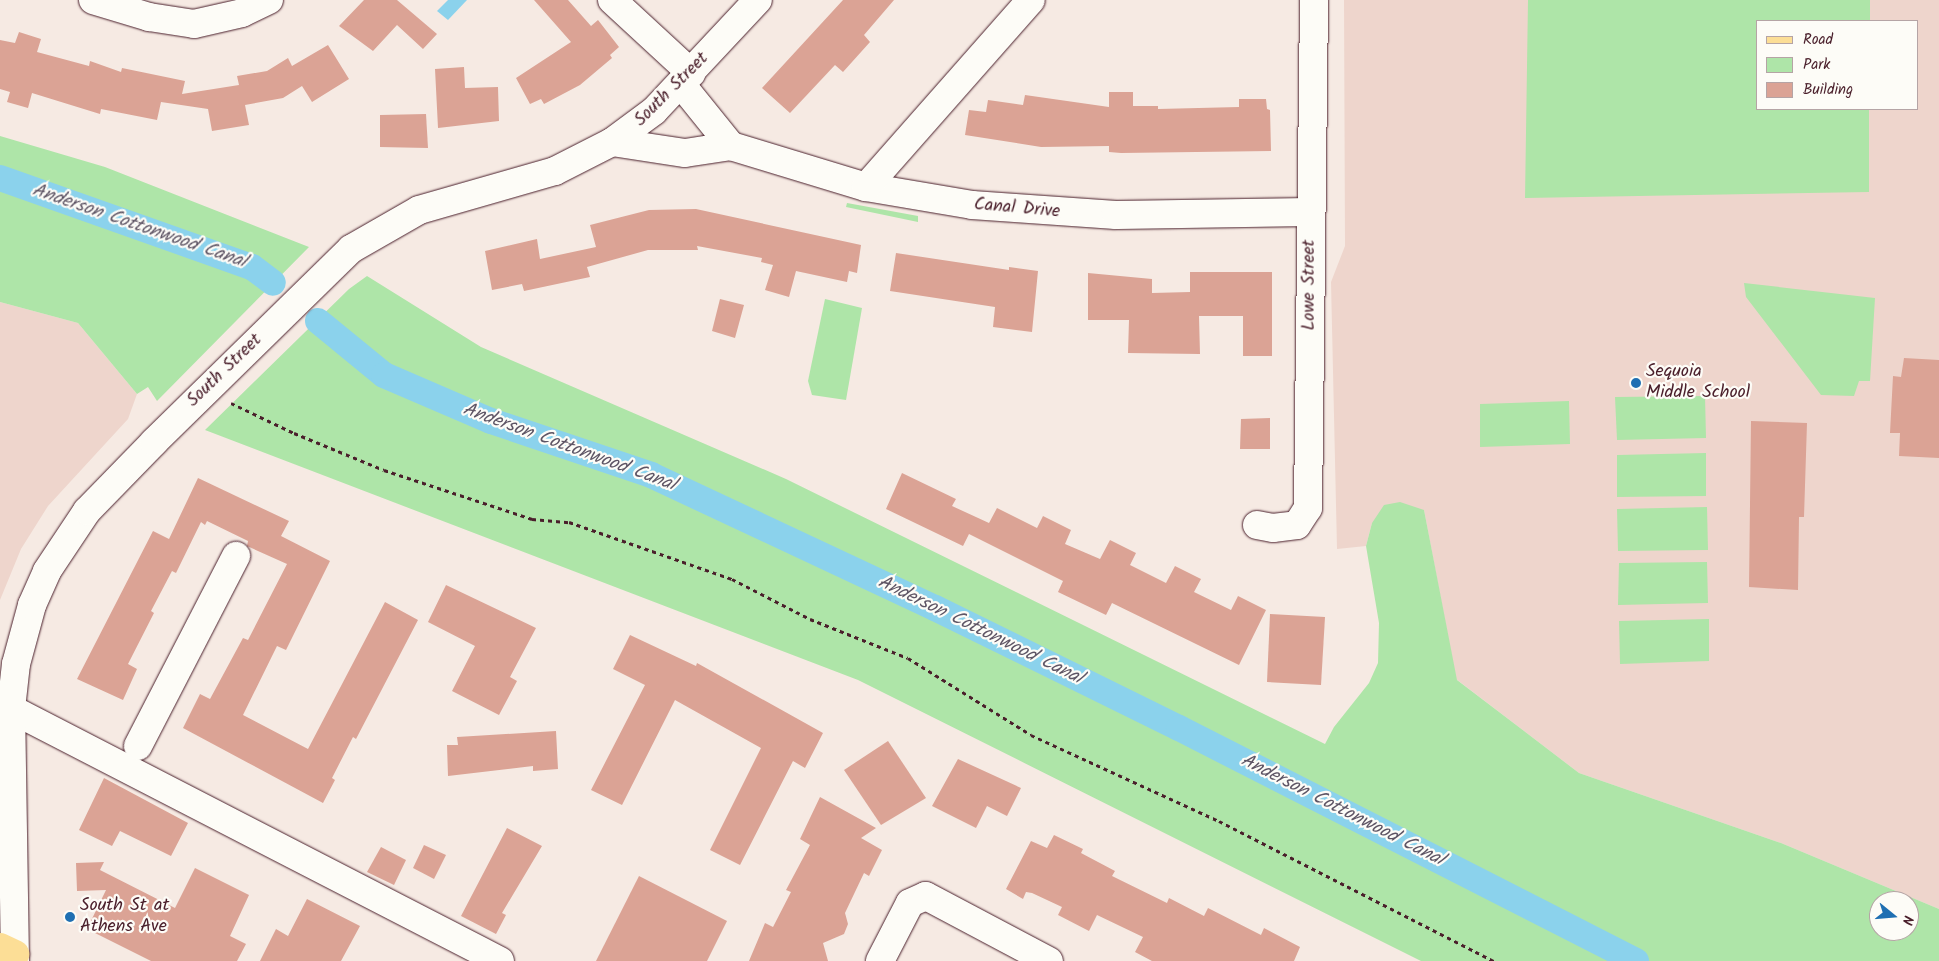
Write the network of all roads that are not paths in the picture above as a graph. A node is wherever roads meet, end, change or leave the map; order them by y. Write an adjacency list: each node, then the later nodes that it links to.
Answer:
1 (93, 0): 2 (street)
2 (269, 0)
3 (612, 0): 7 (street)
4 (758, 0): 7 (street, South Street)
5 (1032, 0): 10 (street)
6 (1314, 0): 11 (street, Lowe Street)
7 (686, 78): 8 (street, South Street); 9 (street)
8 (612, 142): 9 (street, Canal Drive); 14 (street, South Street)
9 (732, 146): 10 (street, Canal Drive)
10 (866, 187): 11 (street, Canal Drive)
11 (1311, 212): 12 (street, Lowe Street)
12 (1257, 525)
13 (236, 556): 15 (street)
14 (11, 709): 16 (street, South Street); 17 (street)
15 (138, 746)
16 (14, 956)
17 (500, 961)
18 (880, 961): 19 (street)
19 (1049, 961)

